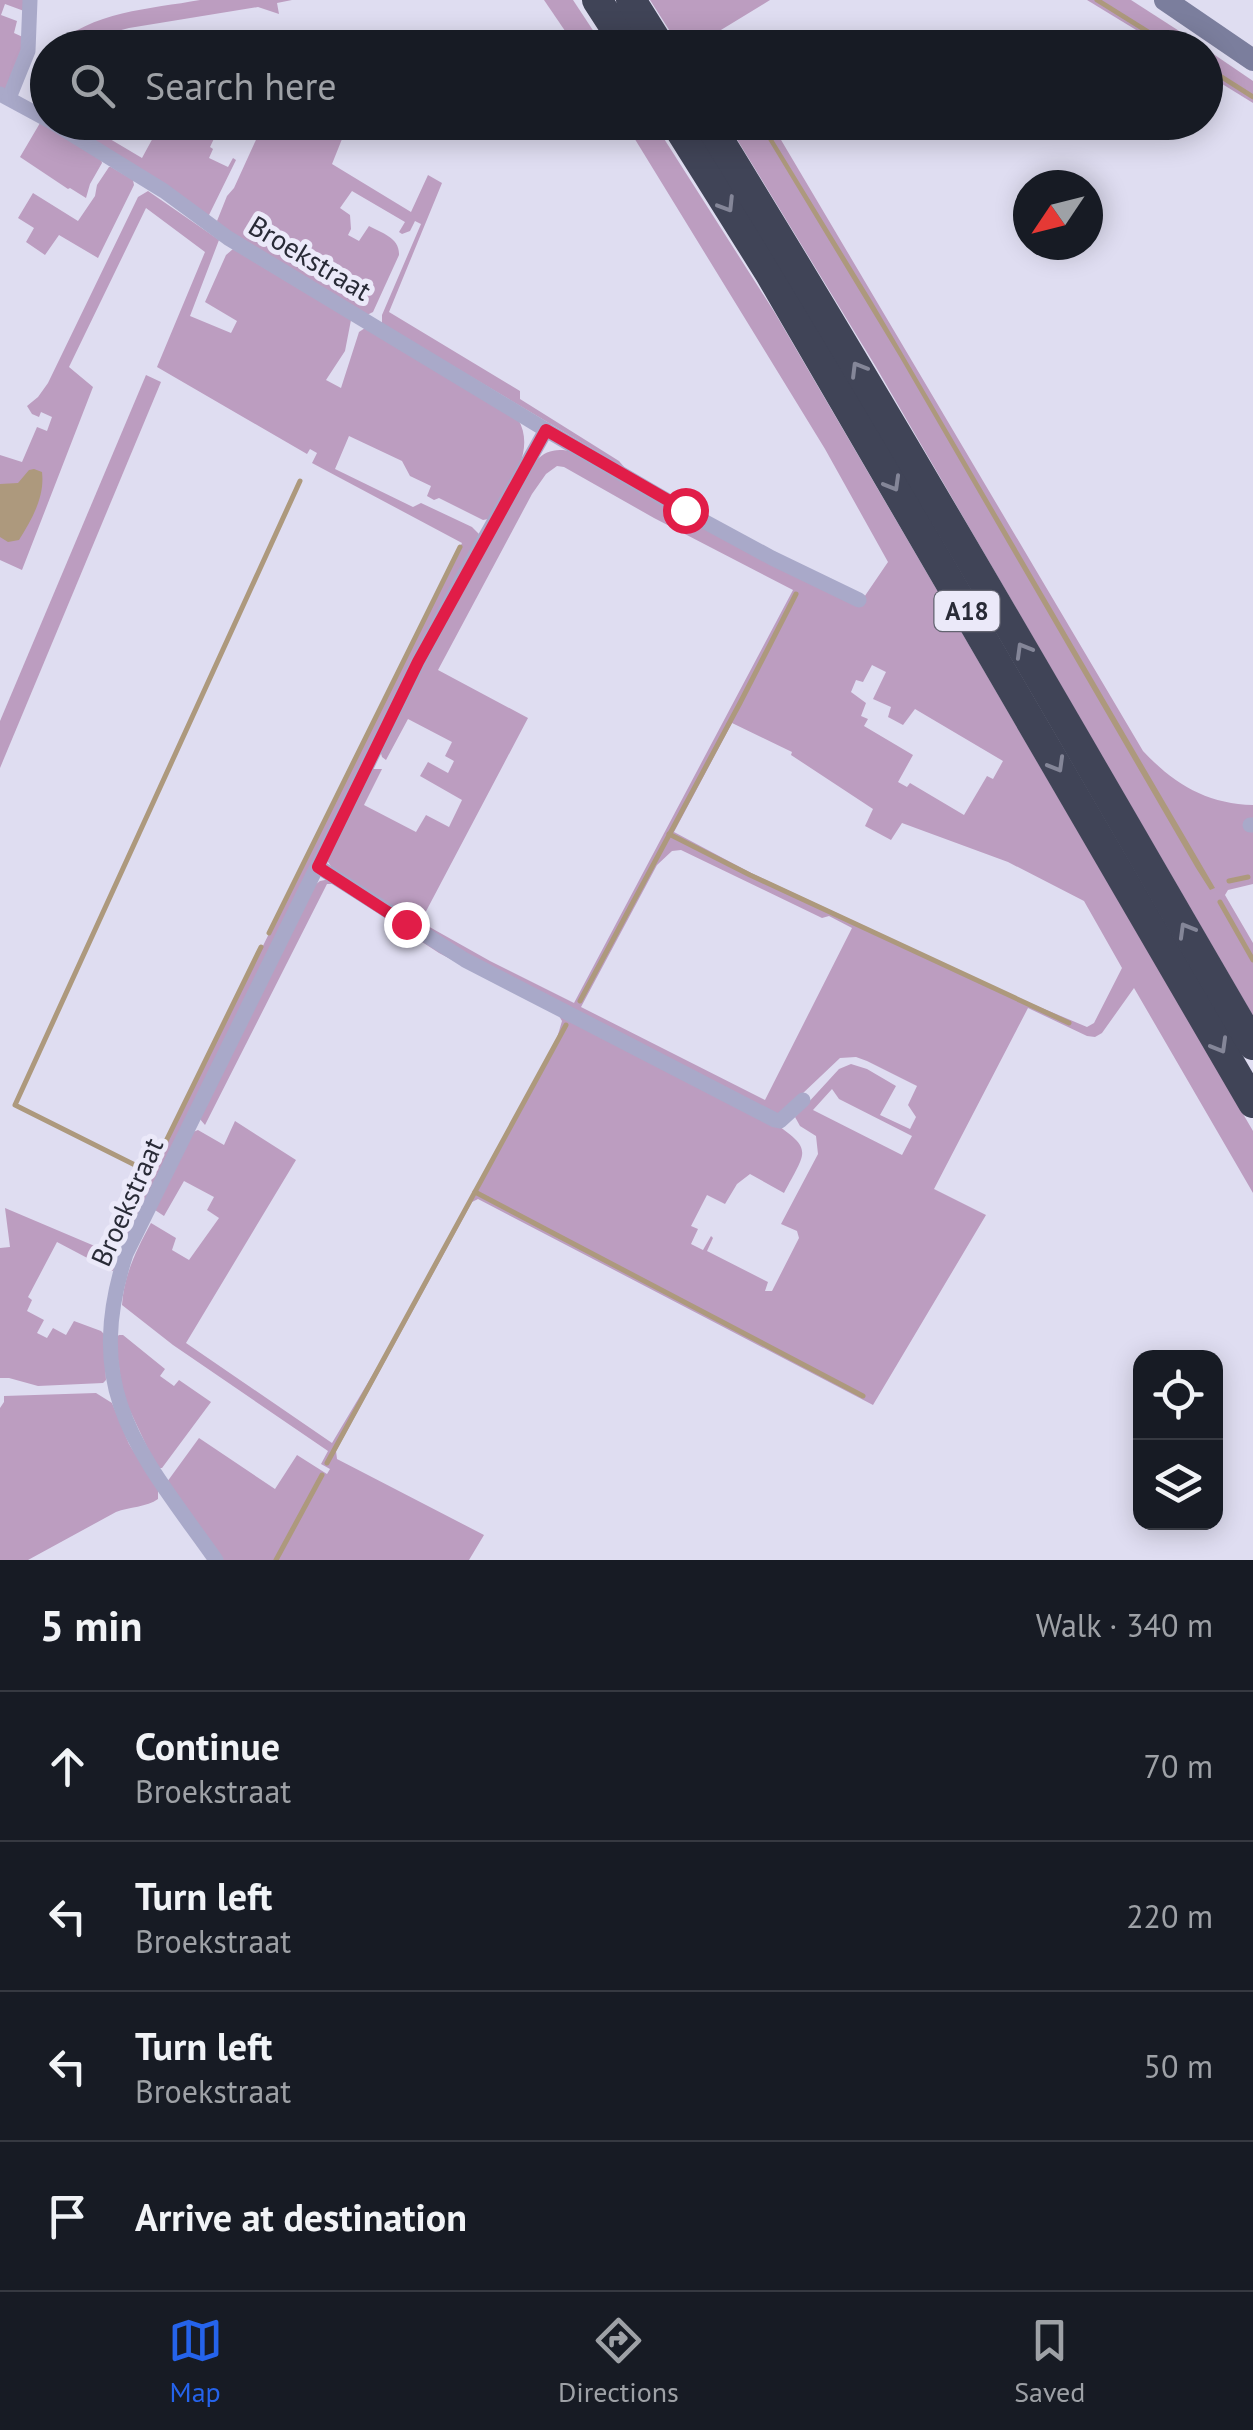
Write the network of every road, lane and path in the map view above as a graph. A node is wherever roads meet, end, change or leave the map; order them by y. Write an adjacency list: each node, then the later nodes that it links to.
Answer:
1 (30, 0): 10 (street)
2 (597, 0): 5 (highway)
3 (631, 0): 6 (highway)
4 (1165, 0): 7 (street)
5 (616, 30)
6 (650, 30)
7 (1209, 30)
8 (1223, 40): 9 (street)
9 (1253, 60)
10 (4, 96): 11 (street, Broekstraat)
11 (30, 110)
12 (81, 140): 15 (street, Broekstraat)
13 (686, 140): 20 (highway, A18, one-way to 20)
14 (719, 140): 18 (highway, A18, one-way to 14)
15 (546, 430): 16 (street, Broekstraat); 17 (street, Broekstraat)
16 (859, 600)
17 (318, 867): 19 (street); 21 (street, Broekstraat)
18 (1253, 1045)
19 (803, 1100)
20 (1253, 1103)
21 (216, 1560)

